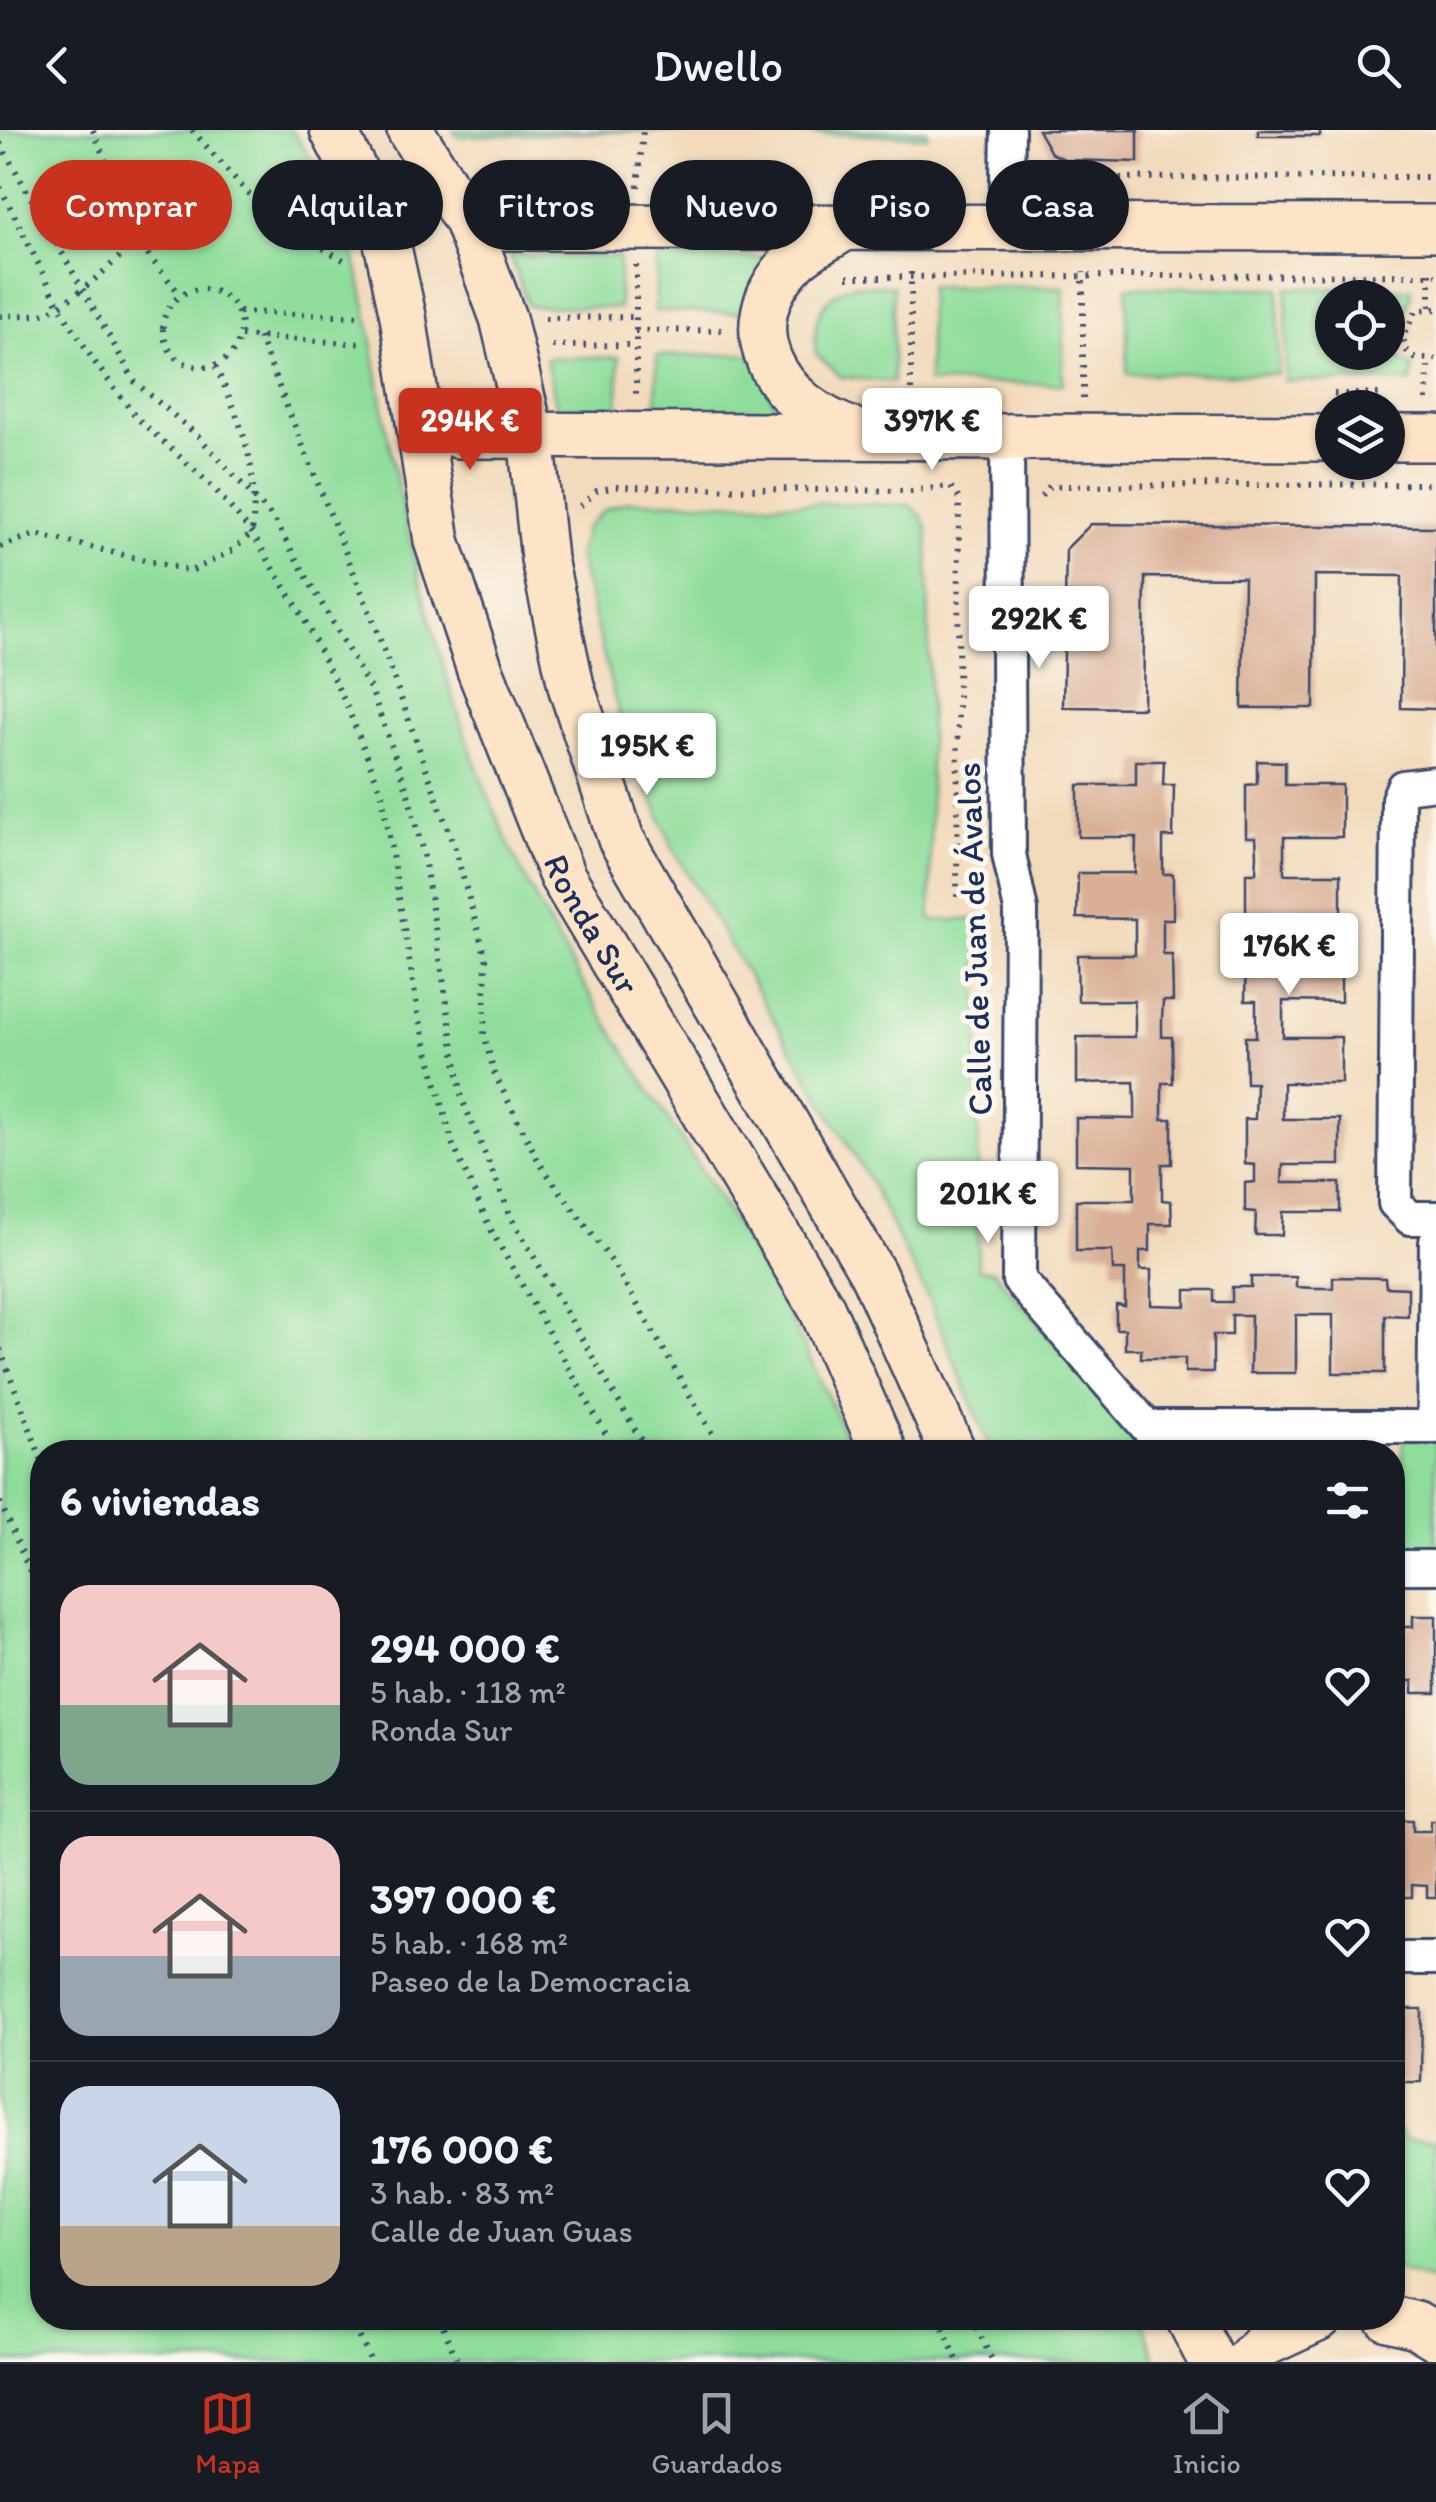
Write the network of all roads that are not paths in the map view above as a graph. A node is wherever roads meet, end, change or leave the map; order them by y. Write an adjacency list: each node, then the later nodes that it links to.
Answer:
1 (333, 130): 12 (main road, Ronda Sur)
2 (410, 130): 5 (main road, Ronda Sur)
3 (1008, 130): 4 (street)
4 (1007, 160)
5 (463, 216)
6 (833, 226): 7 (main road)
7 (630, 228)
8 (1129, 228): 9 (main road)
9 (1436, 228)
10 (833, 236): 13 (main road)
11 (477, 250): 14 (main road, Ronda Sur)
12 (422, 424): 14 (main road); 23 (main road, Ronda Sur)
13 (863, 434): 14 (main road); 16 (main road)
14 (531, 436): 24 (main road, Ronda Sur)
15 (1315, 436): 16 (main road)
16 (1007, 437): 25 (street, Calle de Juan de Ávalos)
17 (1405, 438): 18 (main road)
18 (1436, 438)
19 (1436, 782): 20 (street)
20 (1436, 1218)
21 (1436, 1242): 22 (street)
22 (1435, 1427): 25 (street, Calle de Juan de Ávalos)
23 (879, 1440)
24 (948, 1440)
25 (1205, 1440)
26 (1405, 1566): 27 (street)
27 (1436, 1567)
28 (1405, 1958): 29 (street)
29 (1436, 1958)
30 (1405, 2322): 33 (main road)
31 (1195, 2330): 34 (main road)
32 (1294, 2330): 35 (main road)
33 (1436, 2337)
34 (1212, 2362)
35 (1247, 2362)

